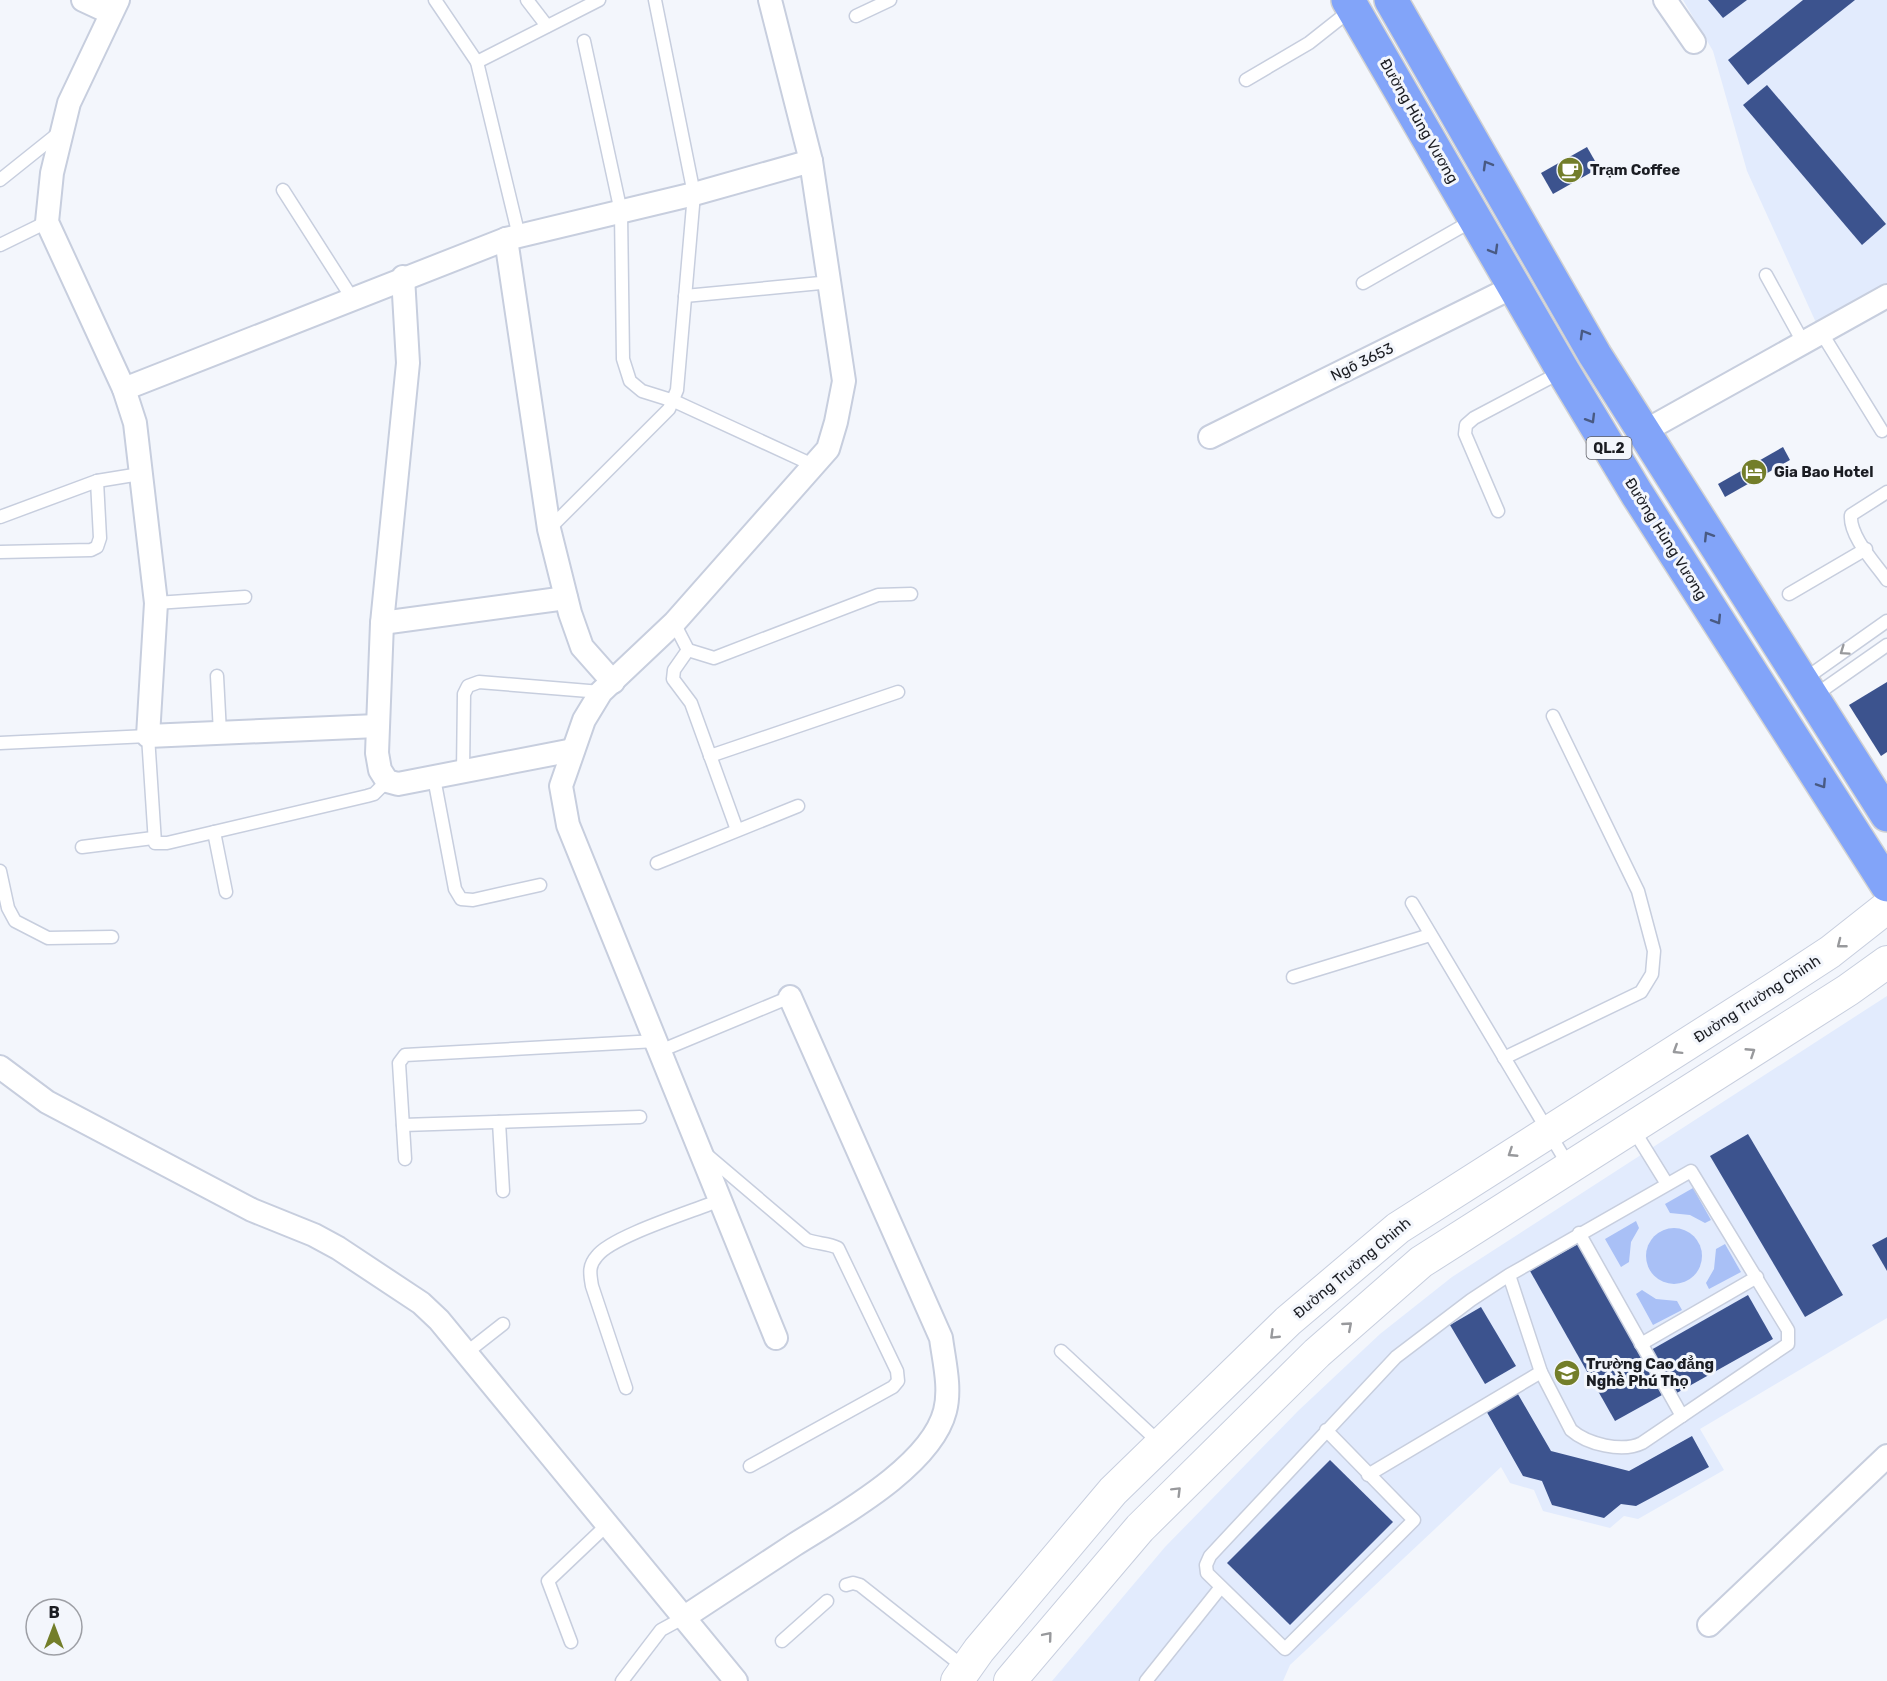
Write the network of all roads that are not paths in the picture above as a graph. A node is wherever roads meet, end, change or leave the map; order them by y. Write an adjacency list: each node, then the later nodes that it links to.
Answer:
1 (83, 0): 11 (street)
2 (435, 0): 16 (lane)
3 (528, 0): 13 (lane)
4 (599, 0): 13 (lane)
5 (654, 0): 22 (lane)
6 (770, 0): 19 (street)
7 (890, 0): 12 (lane)
8 (1391, 0): 41 (highway, QL.2, one-way to 8)
9 (1665, 0): 15 (street)
10 (1350, 4): 17 (lane); 24 (highway, Đường Hùng Vương / QL.2)
11 (114, 6): 18 (street)
12 (856, 16)
13 (547, 27): 16 (lane)
14 (584, 41): 23 (lane)
15 (1694, 42)
16 (477, 62): 26 (lane)
17 (1246, 80)
18 (63, 129): 20 (lane); 25 (street)
19 (812, 161): 22 (street); 30 (street)
20 (0, 180)
21 (283, 190): 35 (lane)
22 (694, 194): 23 (street); 33 (lane)
23 (621, 212): 26 (street); 39 (lane)
24 (1476, 219): 31 (lane); 32 (highway, Đường Hùng Vương / QL.2, one-way to 32)
25 (47, 222): 27 (lane); 38 (street)
26 (512, 238): 29 (street); 49 (street)
27 (0, 246)
28 (1766, 275): 36 (lane)
29 (403, 277): 35 (street); 59 (street)
30 (831, 282): 33 (lane); 43 (street)
31 (1363, 283)
32 (1515, 286): 37 (highway, Đường Hùng Vương / QL.2); 42 (street, Ngõ 3653)
33 (685, 296): 39 (lane)
34 (1887, 296): 36 (street)
35 (352, 298): 38 (street)
36 (1812, 337): 40 (lane); 41 (street)
37 (1563, 371): 47 (lane); 86 (highway, Đường Hùng Vương / QL.2, one-way to 86)
38 (124, 388): 44 (street)
39 (674, 401): 43 (lane); 49 (lane)
40 (1882, 431)
41 (1642, 432): 65 (highway, QL.2, one-way to 41)
42 (1210, 437)
43 (813, 465): 60 (street)
44 (140, 474): 45 (lane); 57 (street)
45 (97, 481): 48 (lane); 51 (lane)
46 (1887, 492): 50 (lane)
47 (1498, 511)
48 (0, 517)
49 (549, 529): 56 (street)
50 (1866, 549): 52 (lane); 54 (lane)
51 (0, 552)
52 (1887, 580)
53 (911, 594): 62 (lane)
54 (1789, 594)
55 (245, 597): 57 (lane)
56 (566, 598): 59 (street); 64 (street)
57 (156, 603): 70 (street)
58 (1887, 621): 65 (lane, one-way to 65)
59 (382, 622): 68 (street)
60 (674, 623): 62 (lane); 64 (street)
61 (1887, 645): 65 (lane)
62 (688, 650): 73 (lane)
63 (217, 676): 69 (lane)
64 (607, 687): 72 (street); 74 (lane)
65 (1806, 690): 78 (highway, QL.2)
66 (898, 693): 73 (lane)
67 (1553, 716): 96 (lane)
68 (377, 726): 69 (street); 76 (street)
69 (220, 733): 70 (street)
70 (148, 736): 71 (lane); 81 (lane)
71 (0, 743)
72 (573, 750): 74 (street); 95 (street)
73 (710, 756): 79 (lane)
74 (463, 773): 75 (street)
75 (434, 778): 76 (street); 85 (lane)
76 (387, 781): 80 (lane)
77 (798, 806): 79 (lane)
78 (1887, 815)
79 (737, 830): 83 (lane)
80 (214, 832): 81 (lane); 87 (lane)
81 (153, 838): 82 (lane)
82 (82, 847)
83 (657, 863)
84 (0, 871): 91 (lane)
85 (540, 885)
86 (1887, 885)
87 (226, 892)
88 (1412, 903): 90 (lane)
89 (1887, 908): 102 (main road, Đường Trường Chinh, one-way to 102)
90 (1430, 935): 93 (lane); 96 (lane)
91 (112, 937)
92 (1887, 962): 101 (main road, one-way to 92)
93 (1293, 977)
94 (790, 997): 95 (lane); 129 (street)
95 (658, 1046): 100 (lane); 103 (street)
96 (1504, 1058): 102 (lane)
97 (0, 1067): 116 (street)
98 (640, 1117): 99 (lane)
99 (499, 1122): 100 (lane); 107 (lane)
100 (403, 1125): 104 (lane)
101 (1633, 1128): 105 (main road); 106 (lane)
102 (1547, 1131): 105 (lane); 121 (main road, Đường Trường Chinh, one-way to 121)
103 (699, 1149): 108 (street); 123 (lane)
104 (405, 1159)
105 (1570, 1167): 136 (main road, one-way to 105)
106 (1667, 1184): 109 (lane); 111 (lane)
107 (503, 1191)
108 (720, 1200): 113 (street); 118 (lane)
109 (1579, 1233): 110 (lane); 114 (lane)
110 (1509, 1275): 117 (lane); 120 (lane)
111 (1757, 1277): 114 (lane); 119 (lane)
112 (503, 1324): 116 (lane)
113 (776, 1338)
114 (1641, 1344): 119 (lane)
115 (1061, 1351): 121 (lane)
116 (466, 1353): 125 (street)
117 (1541, 1372): 119 (lane); 124 (lane)
118 (626, 1388)
119 (1682, 1416)
120 (1326, 1430): 124 (lane); 127 (lane)
121 (1162, 1444): 133 (main road, Đường Trường Chinh)
122 (1887, 1456): 130 (street)
123 (750, 1466)
124 (1368, 1475): 127 (lane)
125 (607, 1525): 129 (street); 132 (lane)
126 (846, 1585): 133 (lane)
127 (1221, 1587): 137 (lane)
128 (827, 1601): 131 (lane)
129 (683, 1618): 134 (lane); 135 (street)
130 (1709, 1625)
131 (782, 1641)
132 (571, 1642)
133 (961, 1675)
134 (622, 1681)
135 (736, 1681)
136 (1010, 1681)
137 (1146, 1681)

